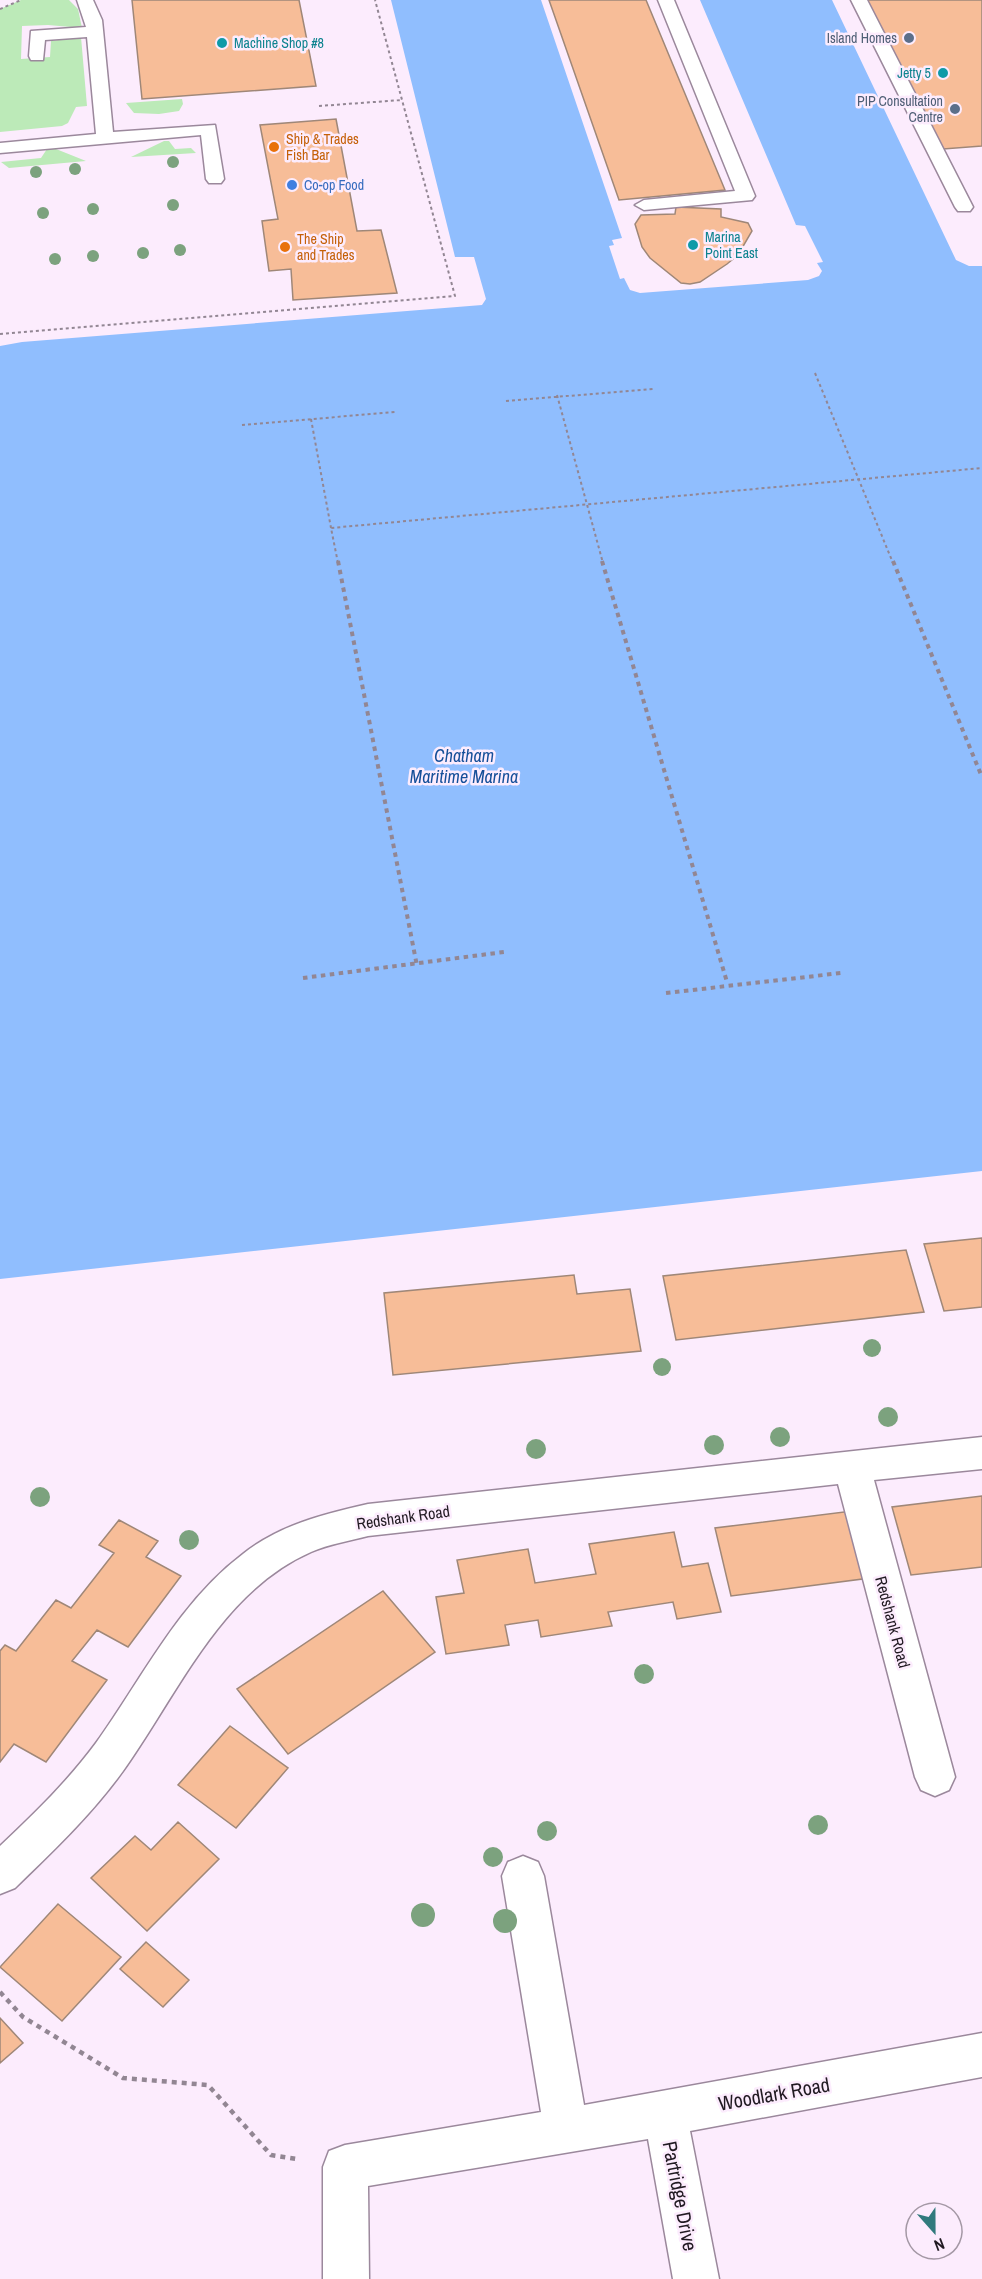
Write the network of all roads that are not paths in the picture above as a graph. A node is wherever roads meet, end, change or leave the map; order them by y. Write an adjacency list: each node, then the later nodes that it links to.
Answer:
1 (85, 0): 4 (lane)
2 (666, 0): 9 (lane)
3 (859, 0): 10 (lane)
4 (95, 32): 5 (lane); 6 (lane)
5 (38, 56)
6 (105, 137): 7 (lane); 8 (lane)
7 (0, 148)
8 (215, 178)
9 (644, 206)
10 (964, 207)
11 (982, 1453): 12 (street, Redshank Road)
12 (852, 1467): 13 (street, Redshank Road); 14 (street, Redshank Road)
13 (935, 1777)
14 (0, 1874)
15 (523, 1876): 18 (street)
16 (982, 2055): 17 (street, Woodlark Road)
17 (665, 2114): 18 (street, Woodlark Road); 20 (street, Partridge Drive)
18 (566, 2130): 19 (street, Woodlark Road)
19 (346, 2279)
20 (696, 2279)

